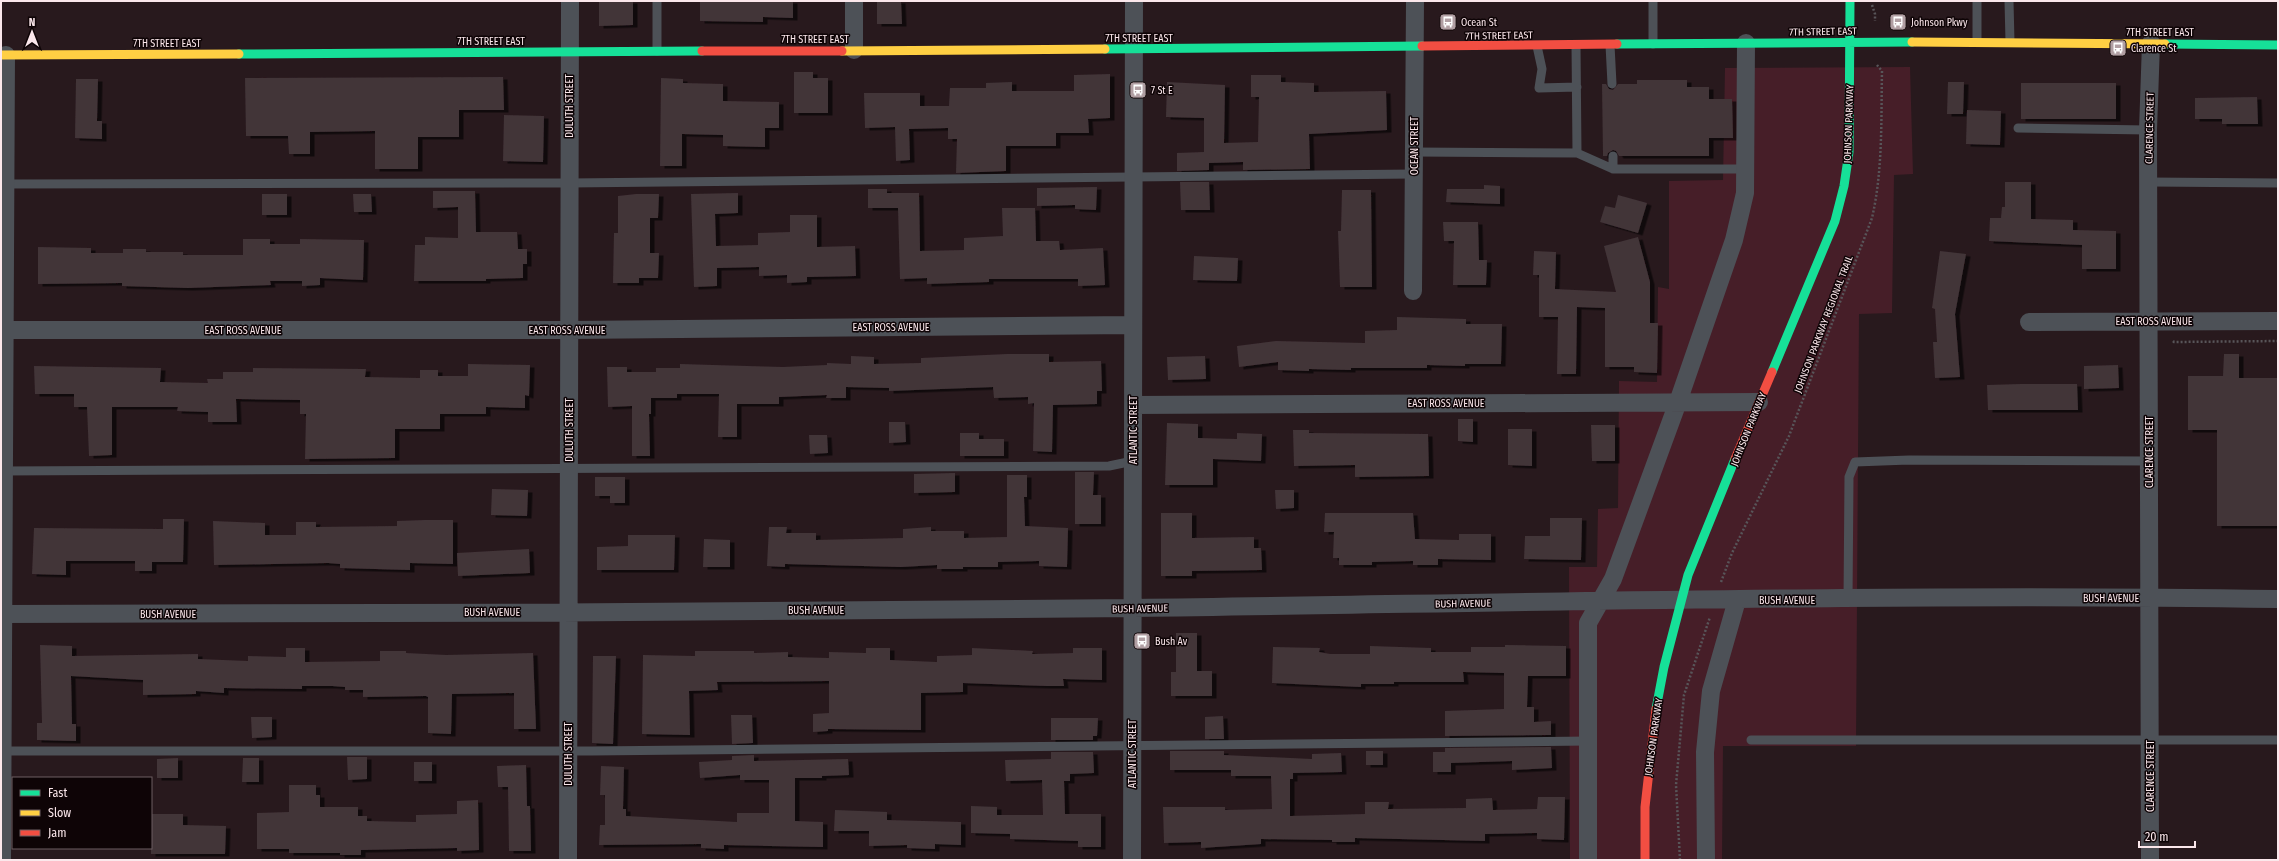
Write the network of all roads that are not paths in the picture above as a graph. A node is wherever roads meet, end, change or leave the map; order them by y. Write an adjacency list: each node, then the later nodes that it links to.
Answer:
1 (570, 1): 23 (street, DULUTH STREET)
2 (657, 1): 24 (lane)
3 (854, 1): 22 (street)
4 (1134, 1): 21 (street, ATLANTIC STREET)
5 (1415, 1): 19 (street, OCEAN STREET)
6 (1654, 1): 15 (lane)
7 (1850, 1): 10 (street, JOHNSON PARKWAY)
8 (1977, 1): 11 (lane)
9 (2009, 1): 12 (lane)
10 (1850, 42): 11 (street, 7TH STREET EAST); 13 (street, 7TH STREET EAST); 49 (street, JOHNSON PARKWAY)
11 (1977, 42): 12 (street, 7TH STREET EAST)
12 (2010, 42): 14 (street, 7TH STREET EAST)
13 (1746, 43): 15 (street, 7TH STREET EAST); 34 (street)
14 (2151, 43): 16 (street, 7TH STREET EAST); 29 (street, CLARENCE STREET)
15 (1653, 44): 18 (street, 7TH STREET EAST)
16 (2278, 44)
17 (1576, 45): 18 (street, 7TH STREET EAST); 20 (street, 7TH STREET EAST); 27 (lane)
18 (1610, 45): 26 (lane)
19 (1414, 46): 20 (street, 7TH STREET EAST); 21 (street, 7TH STREET EAST); 30 (street, OCEAN STREET)
20 (1537, 46): 27 (lane)
21 (1134, 49): 22 (street, 7TH STREET EAST); 36 (street, ATLANTIC STREET)
22 (854, 50): 24 (street, 7TH STREET EAST)
23 (570, 51): 24 (street, 7TH STREET EAST); 25 (street, 7TH STREET EAST); 38 (street, DULUTH STREET)
24 (658, 51)
25 (3, 55): 40 (street)
26 (1612, 84)
27 (1577, 87): 31 (lane)
28 (2018, 128): 29 (lane)
29 (2148, 130): 37 (street, CLARENCE STREET)
30 (1414, 152): 31 (lane); 35 (street, OCEAN STREET)
31 (1577, 153): 33 (lane)
32 (1613, 156): 33 (lane)
33 (1613, 169): 34 (lane)
34 (1745, 169): 48 (street)
35 (1414, 174): 36 (lane); 41 (street, OCEAN STREET)
36 (1134, 177): 38 (lane); 45 (street, ATLANTIC STREET)
37 (2149, 182): 39 (lane); 42 (street, CLARENCE STREET)
38 (569, 183): 40 (lane); 47 (street, DULUTH STREET)
39 (2278, 183)
40 (3, 184): 46 (street)
41 (1413, 291)
42 (2149, 321): 43 (street, EAST ROSS AVENUE); 44 (street, EAST ROSS AVENUE); 51 (street, CLARENCE STREET)
43 (2278, 321)
44 (2029, 322)
45 (1133, 325): 47 (street, EAST ROSS AVENUE); 50 (street, ATLANTIC STREET)
46 (3, 330): 47 (street, EAST ROSS AVENUE); 54 (street)
47 (569, 330): 53 (street, DULUTH STREET)
48 (1678, 402): 49 (street, EAST ROSS AVENUE); 50 (street, EAST ROSS AVENUE); 60 (street)
49 (1758, 402): 57 (street, JOHNSON PARKWAY)
50 (1133, 405): 52 (street, ATLANTIC STREET)
51 (2149, 461): 55 (street, CLARENCE STREET); 59 (lane)
52 (1133, 462): 53 (lane); 61 (street, ATLANTIC STREET)
53 (569, 468): 54 (lane); 62 (street, DULUTH STREET)
54 (3, 471): 63 (street)
55 (2149, 597): 56 (street, BUSH AVENUE); 59 (street, BUSH AVENUE); 67 (street, CLARENCE STREET)
56 (2278, 599)
57 (1681, 600): 58 (street, BUSH AVENUE); 60 (street, BUSH AVENUE); 75 (street, JOHNSON PARKWAY)
58 (1737, 600): 59 (street, BUSH AVENUE); 76 (street)
59 (1848, 600)
60 (1601, 601): 61 (street, BUSH AVENUE); 66 (street)
61 (1133, 608): 62 (street, BUSH AVENUE); 68 (street, ATLANTIC STREET)
62 (568, 612): 63 (street, BUSH AVENUE); 70 (street, DULUTH STREET)
63 (2, 614): 69 (street)
64 (1751, 740): 67 (lane)
65 (2278, 740): 67 (lane)
66 (1589, 741): 68 (lane); 74 (street)
67 (2149, 742): 77 (street, CLARENCE STREET)
68 (1132, 746): 70 (lane); 73 (street, ATLANTIC STREET)
69 (2, 751): 70 (lane); 71 (street)
70 (568, 751): 72 (street, DULUTH STREET)
71 (2, 860)
72 (568, 860)
73 (1132, 860)
74 (1588, 860)
75 (1645, 860)
76 (1706, 860)
77 (2150, 860)

